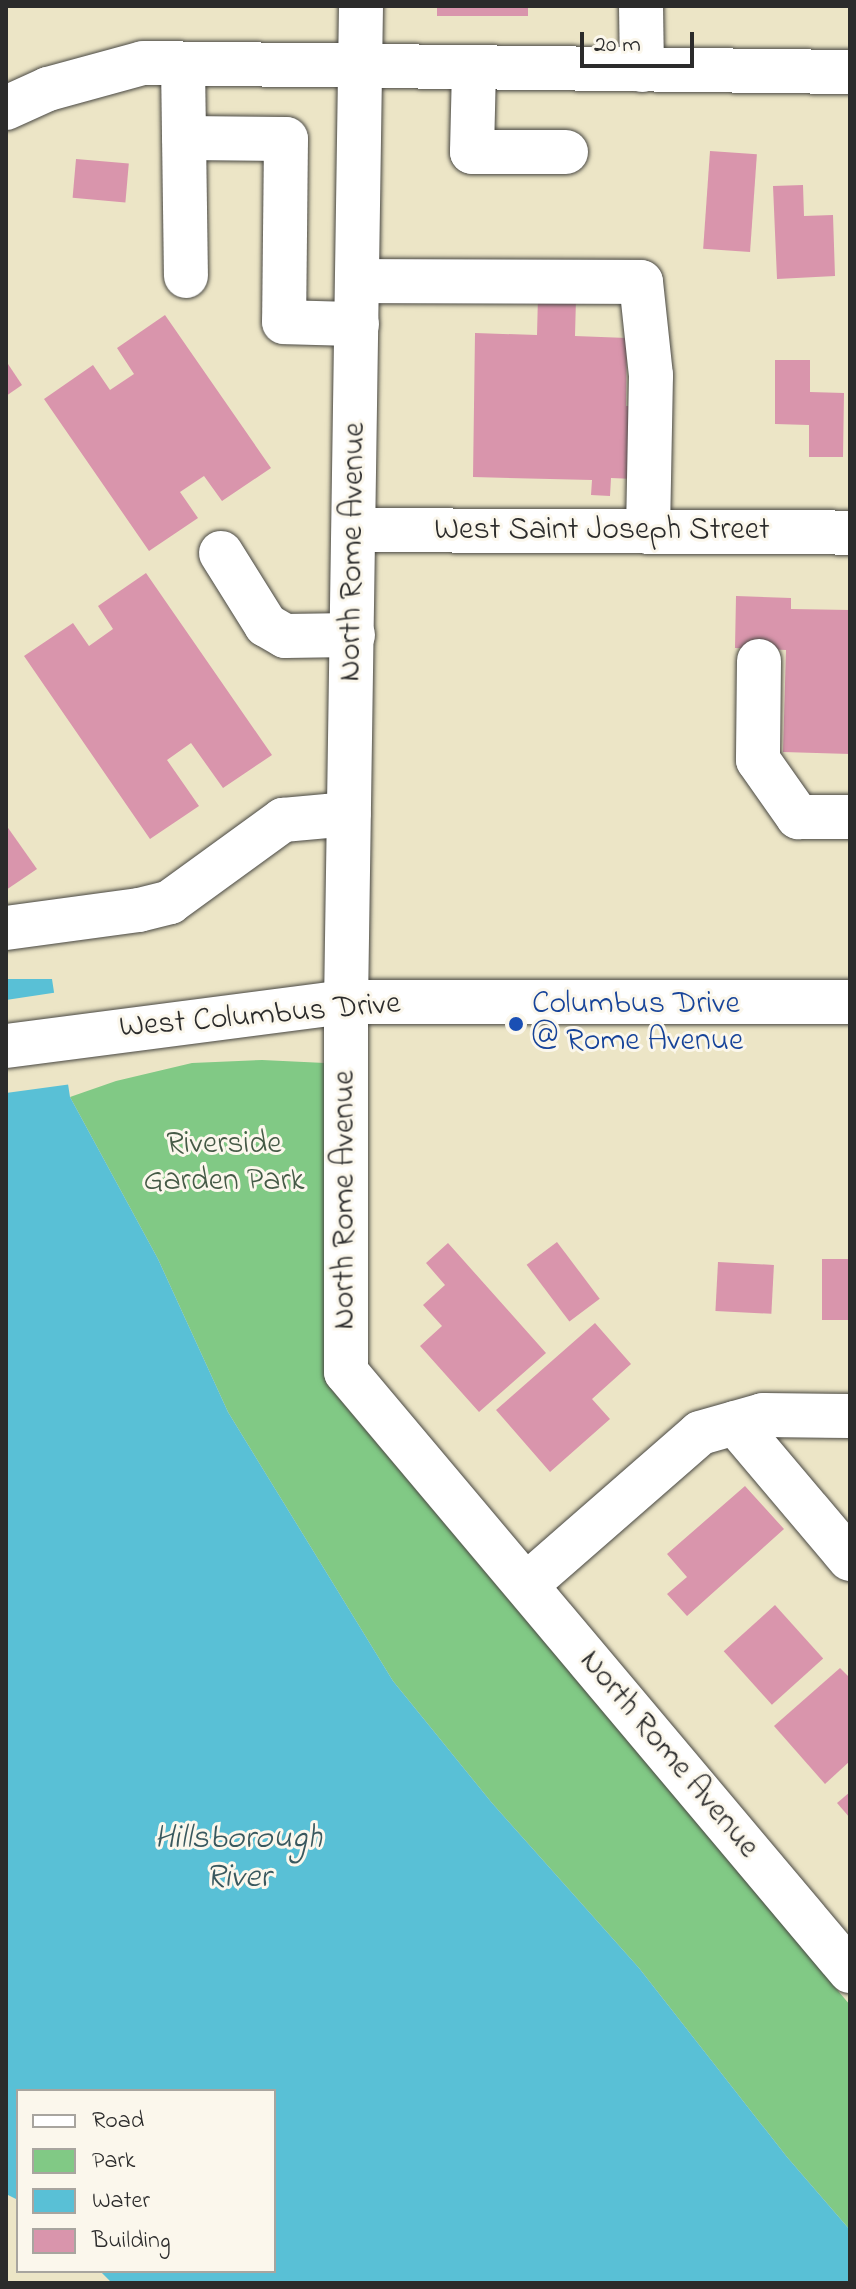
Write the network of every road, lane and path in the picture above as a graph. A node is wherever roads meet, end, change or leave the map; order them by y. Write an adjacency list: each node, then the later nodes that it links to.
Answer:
1 (361, 6): 4 (street, North Rome Avenue)
2 (641, 6): 6 (street)
3 (183, 64): 4 (street); 8 (street); 9 (street)
4 (360, 68): 5 (street); 12 (street, North Rome Avenue)
5 (474, 69): 6 (street); 10 (street)
6 (642, 70): 7 (street)
7 (850, 72)
8 (6, 108)
9 (184, 138): 11 (street); 13 (street)
10 (566, 152)
11 (186, 276)
12 (358, 281): 13 (street, North Rome Avenue); 15 (street)
13 (357, 324): 14 (street, North Rome Avenue)
14 (355, 530): 15 (street, West Saint Joseph Street); 18 (street, North Rome Avenue)
15 (648, 532): 16 (street, West Saint Joseph Street)
16 (850, 533)
17 (221, 553): 18 (street)
18 (353, 635): 20 (street, North Rome Avenue)
19 (759, 661): 21 (street)
20 (349, 814): 22 (street); 23 (street, North Rome Avenue)
21 (850, 817)
22 (6, 928)
23 (346, 1002): 24 (street, West Columbus Drive); 25 (street, West Columbus Drive); 29 (street, North Rome Avenue)
24 (850, 1002)
25 (6, 1046)
26 (850, 1416): 27 (street)
27 (735, 1423): 28 (street); 29 (street)
28 (850, 1559)
29 (526, 1585): 30 (street, North Rome Avenue)
30 (850, 1971)

